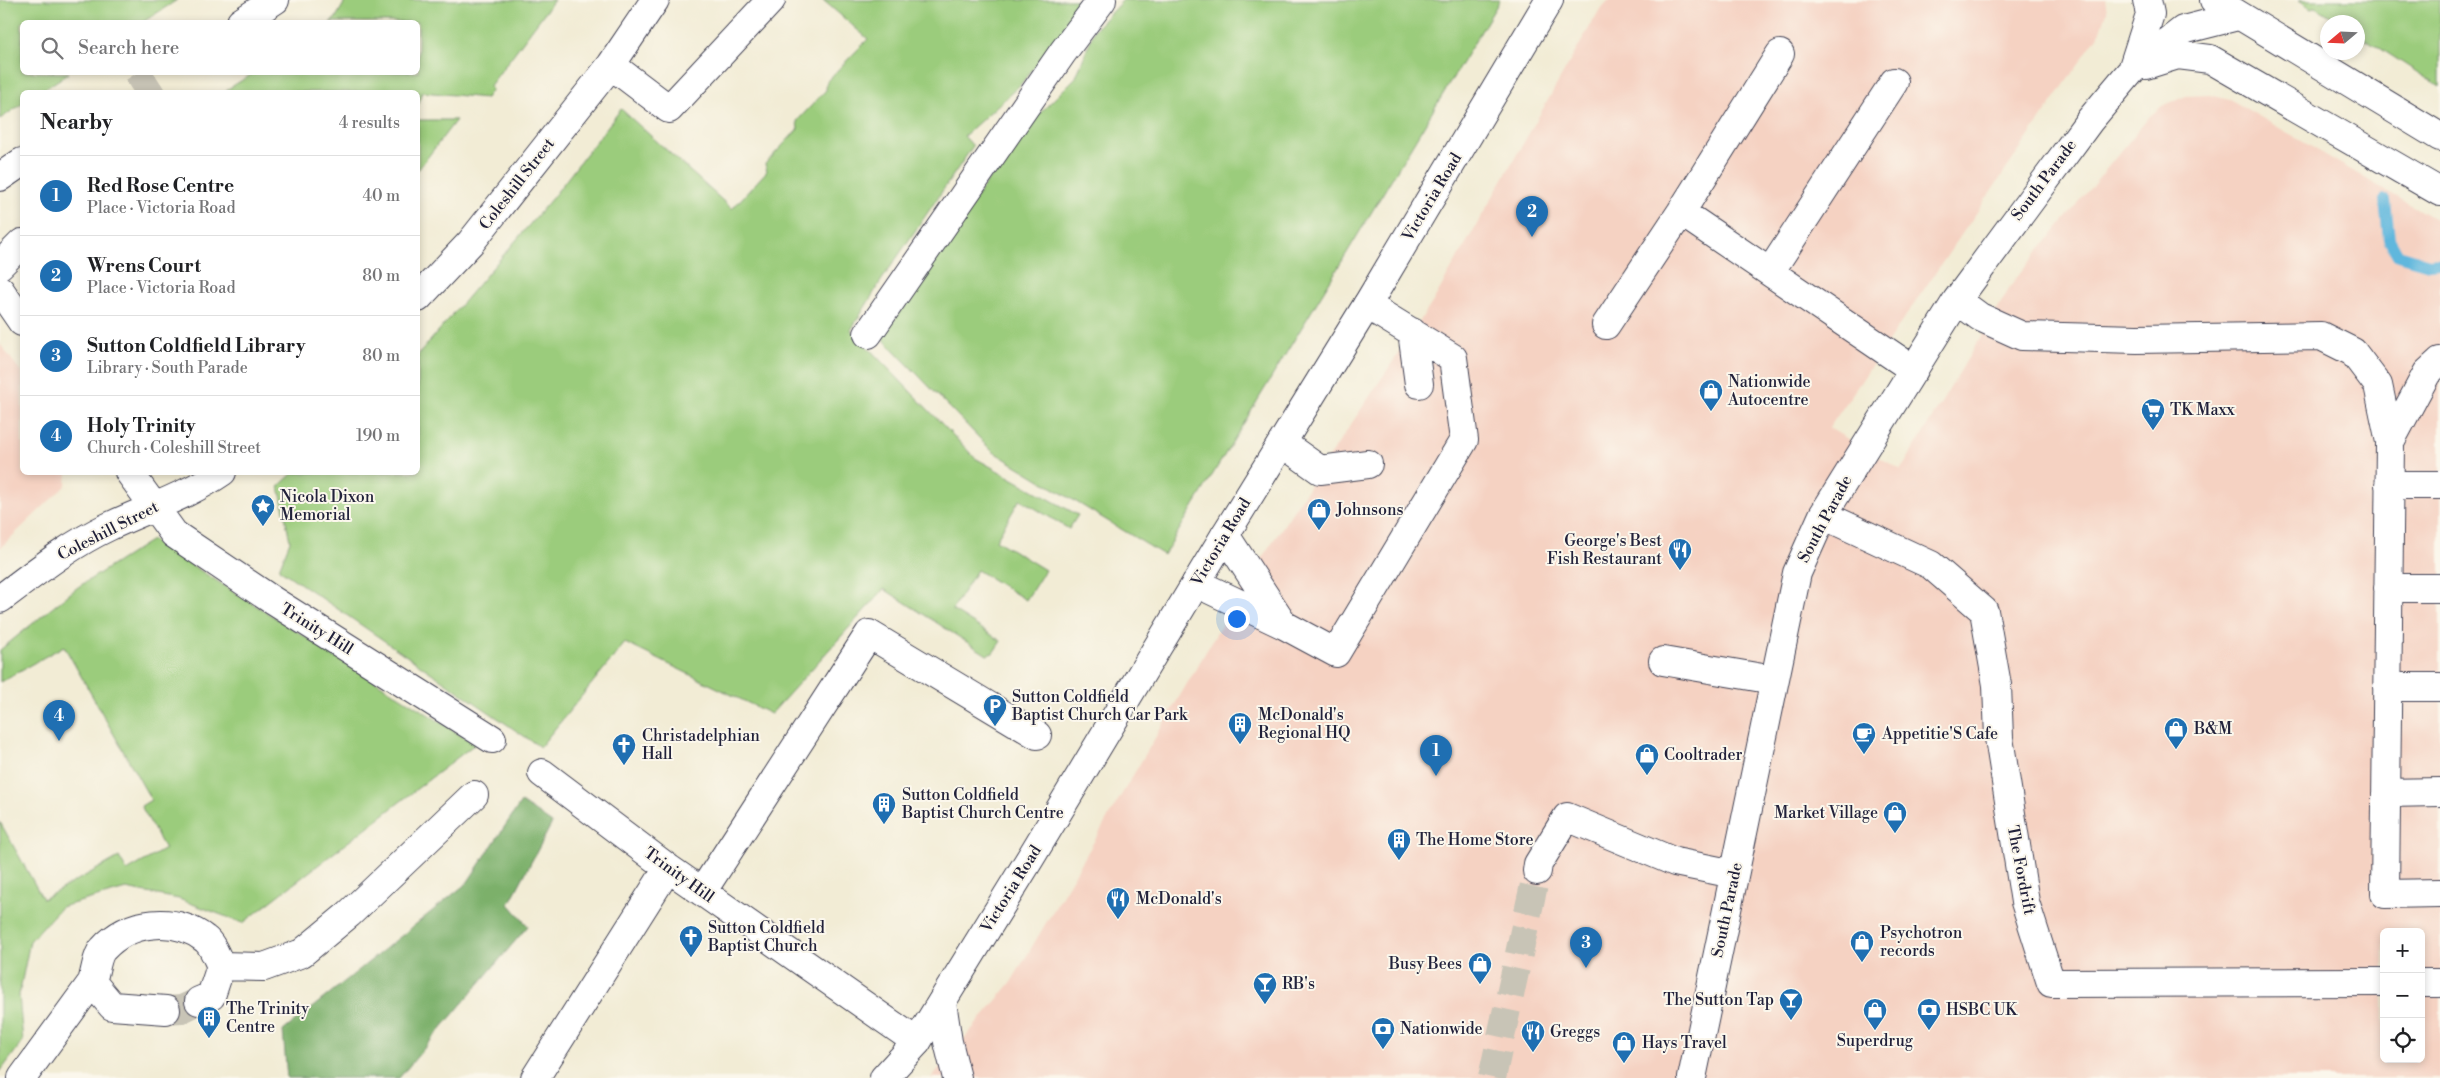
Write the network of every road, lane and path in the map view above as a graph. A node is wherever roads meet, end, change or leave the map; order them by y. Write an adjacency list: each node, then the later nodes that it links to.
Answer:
1 (275, 0): 9 (street)
2 (655, 0): 11 (street, Coleshill Street)
3 (771, 0): 11 (street)
4 (1102, 0): 29 (street)
5 (1549, 0): 25 (street, Victoria Road)
6 (2146, 0): 12 (street, South Parade)
7 (2214, 0): 8 (street)
8 (2238, 16): 12 (street, South Parade); 14 (street)
9 (244, 20)
10 (1780, 54): 18 (street)
11 (611, 65): 23 (street, Coleshill Street)
12 (2132, 70): 17 (street); 24 (street, South Parade)
13 (1894, 82): 21 (street)
14 (2440, 137)
15 (20, 163): 16 (street)
16 (0, 177)
17 (2440, 192)
18 (1681, 212): 21 (street); 27 (street)
19 (20, 246): 20 (street)
20 (0, 265)
21 (1770, 272): 31 (street)
22 (0, 290): 26 (street)
23 (420, 296)
24 (1957, 300): 31 (street, South Parade); 33 (street)
25 (1367, 305): 28 (street); 34 (street, Victoria Road)
26 (20, 319)
27 (1606, 325)
28 (1412, 332): 32 (street); 47 (street)
29 (868, 334)
30 (2440, 361): 33 (street)
31 (1914, 370): 41 (street, South Parade)
32 (1419, 384)
33 (2390, 442): 38 (street)
34 (1282, 443): 35 (street); 42 (street, Victoria Road)
35 (1368, 464)
36 (131, 475): 40 (street, Trinity Hill)
37 (218, 475): 40 (street, Coleshill Street)
38 (2390, 485): 39 (street); 44 (street)
39 (2440, 485)
40 (153, 507): 46 (street, Coleshill Street); 53 (street, Trinity Hill)
41 (1823, 515): 49 (street, South Parade); 65 (street, The Fordrift)
42 (1225, 535): 43 (street, Victoria Road); 47 (street)
43 (1196, 583): 47 (street); 69 (street, Victoria Road)
44 (2388, 588): 45 (street); 50 (street)
45 (2440, 588)
46 (0, 599)
47 (1284, 625)
48 (1663, 661): 49 (street)
49 (1774, 680): 60 (street, South Parade)
50 (2387, 687): 51 (street); 55 (street)
51 (2440, 687)
52 (1037, 735): 61 (street)
53 (492, 739)
54 (542, 773): 58 (street, Trinity Hill)
55 (2386, 792): 56 (street); 62 (street)
56 (2440, 792)
57 (474, 795): 63 (street)
58 (668, 868): 61 (street, Trinity Hill); 73 (street)
59 (1537, 871): 60 (street)
60 (1734, 874): 76 (street, South Parade)
61 (702, 892): 71 (street, Trinity Hill)
62 (2440, 893)
63 (221, 966): 64 (street); 68 (street)
64 (92, 982): 70 (street); 72 (street)
65 (2380, 982)
66 (2425, 983): 67 (street)
67 (2440, 983)
68 (199, 1001)
69 (942, 1002): 71 (street, Victoria Road); 75 (street)
70 (166, 1010)
71 (917, 1042): 74 (street, Victoria Road)
72 (22, 1078)
73 (536, 1078)
74 (884, 1078)
75 (957, 1078)
76 (1692, 1078)

